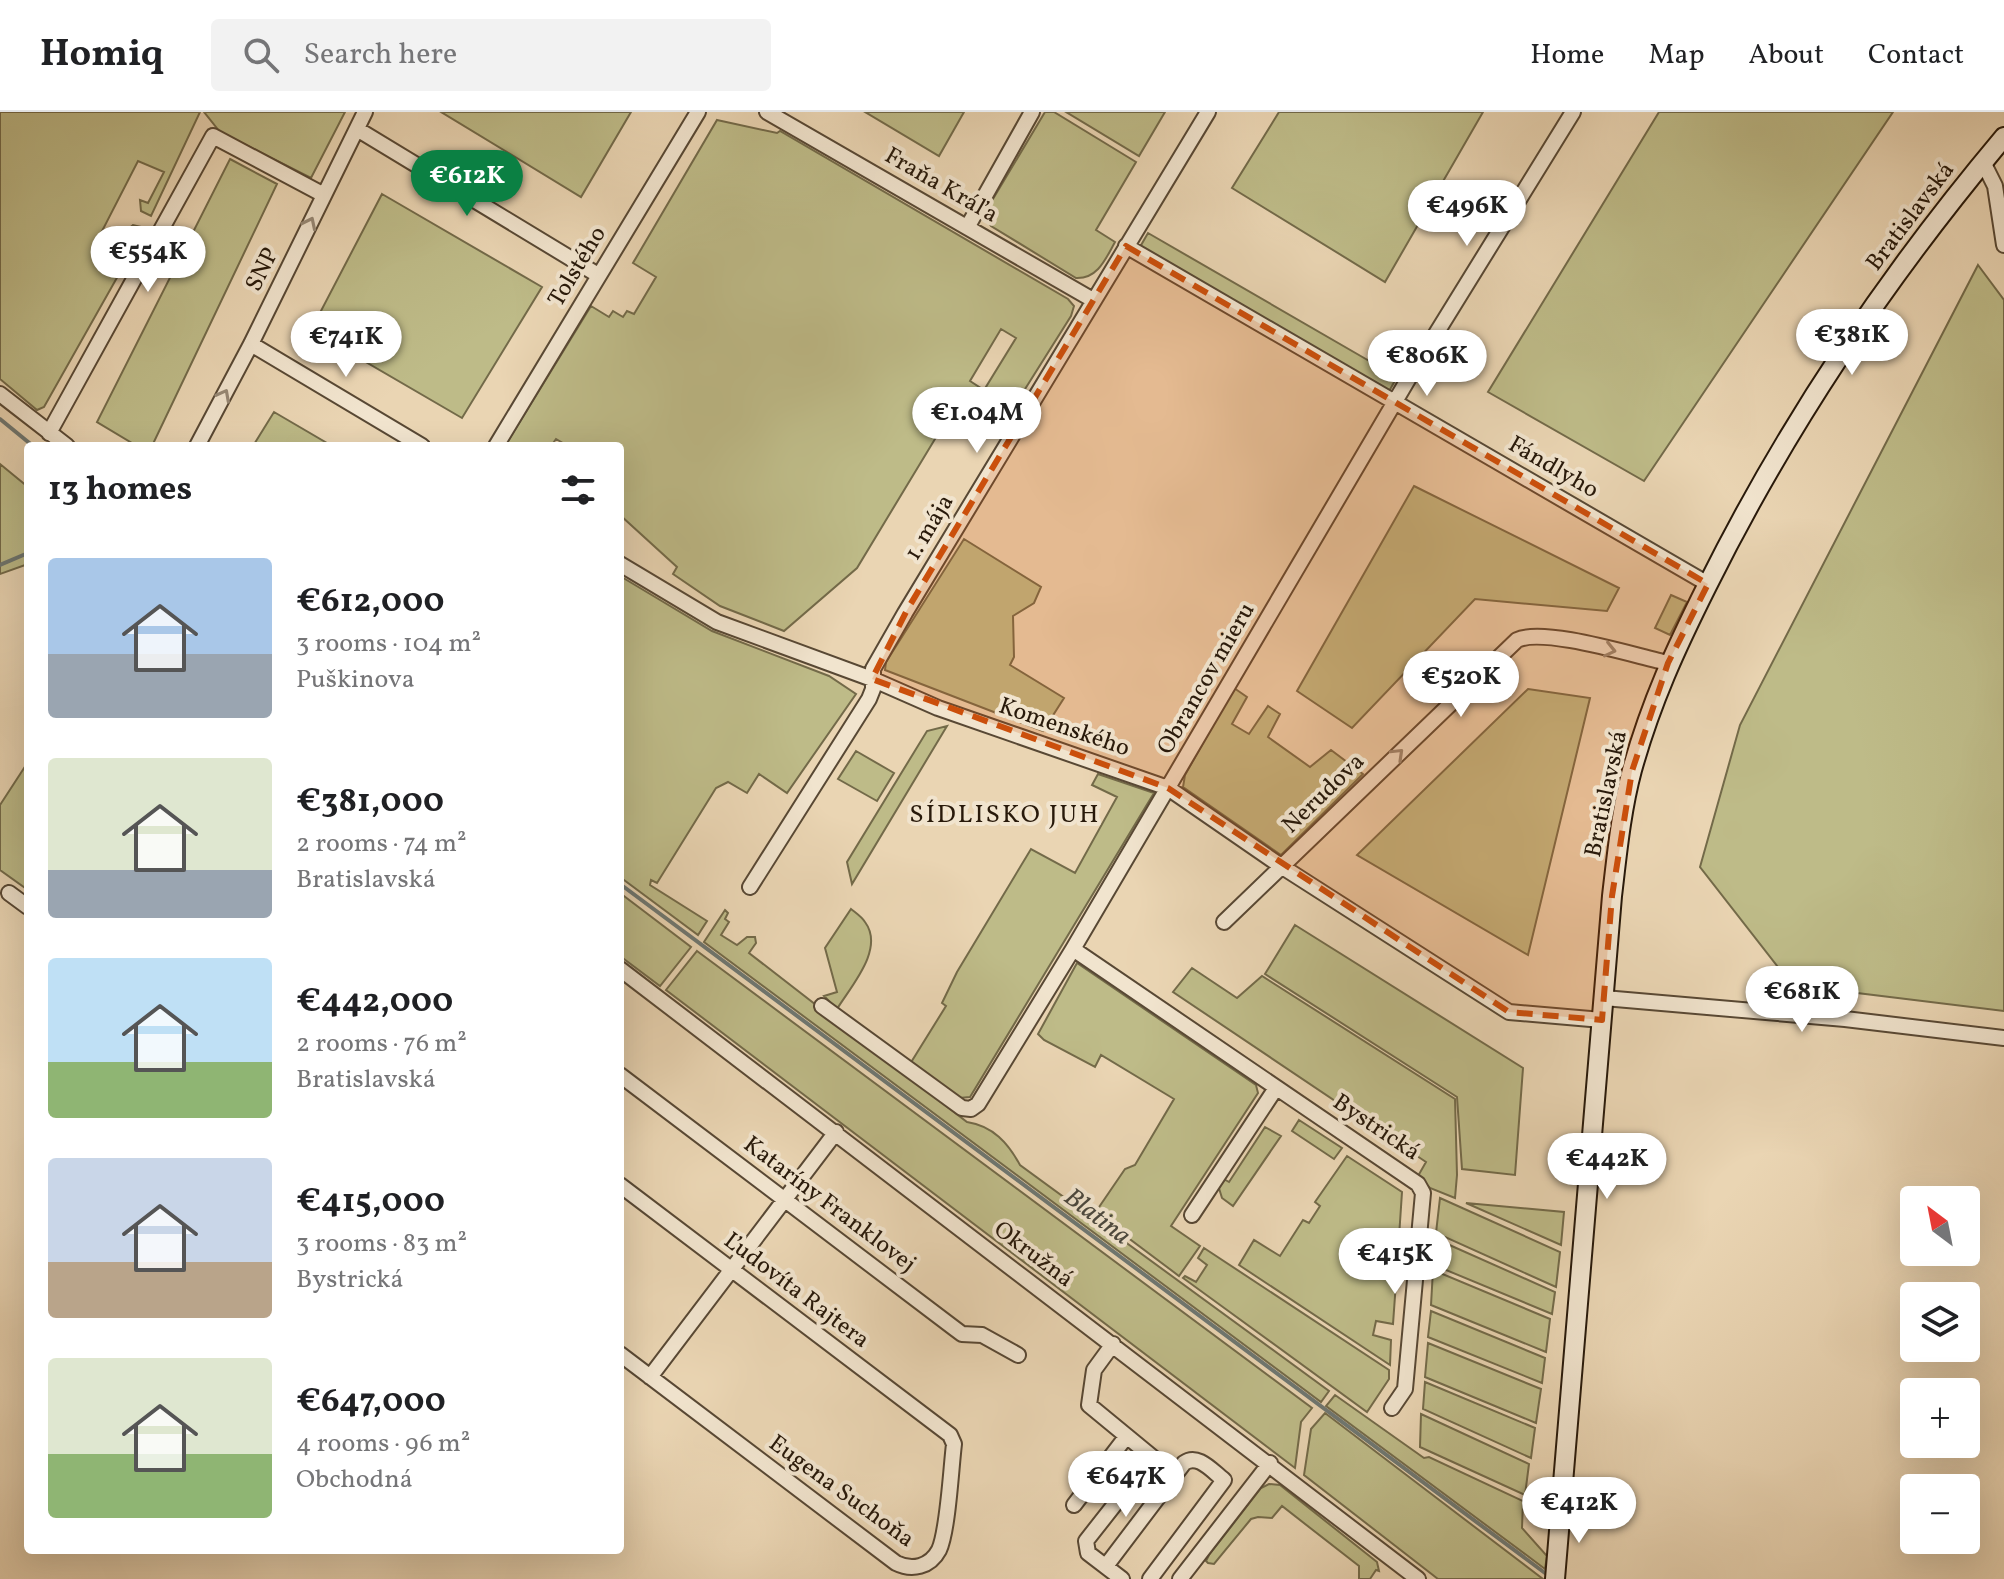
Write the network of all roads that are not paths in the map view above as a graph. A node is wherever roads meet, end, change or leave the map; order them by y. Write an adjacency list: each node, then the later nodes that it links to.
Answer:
1 (365, 112): 7 (street, SNP)
2 (698, 112): 14 (street, Tolstého)
3 (767, 112): 11 (street, Fraňa Kráľa)
4 (1032, 112): 11 (street)
5 (1208, 112): 13 (street, 1. mája)
6 (1573, 112): 18 (street, Obrancov mieru)
7 (357, 129): 10 (street, SNP); 14 (street)
8 (2004, 137): 9 (main road, Bratislavská)
9 (1983, 162): 12 (street); 25 (main road, Bratislavská)
10 (324, 195): 16 (street, SNP, one-way to 10); 19 (street)
11 (968, 226): 15 (street, Fraňa Kráľa)
12 (2004, 245)
13 (1126, 246): 15 (street, 1. mája); 18 (street, Fándlyho)
14 (598, 275): 23 (street, Tolstého)
15 (1093, 300): 27 (street, 1. mája)
16 (251, 344): 21 (street, SNP, one-way to 16); 22 (street)
17 (0, 394): 19 (street)
18 (1395, 403): 25 (street, Fándlyho); 28 (street, Obrancov mieru)
19 (49, 433): 20 (street)
20 (61, 442)
21 (199, 442)
22 (415, 442)
23 (498, 442)
24 (624, 566): 27 (street, Komenského)
25 (1708, 584): 26 (main road, Bratislavská)
26 (1668, 663): 29 (street, Nerudova, one-way to 26); 36 (main road, Bratislavská)
27 (872, 679): 28 (street, Komenského); 30 (street, 1. mája)
28 (1168, 788): 29 (street, Komenského); 34 (street, Obrancov mieru)
29 (1281, 866): 33 (street, Nerudova); 38 (street, Komenského)
30 (750, 887)
31 (9, 893): 32 (street)
32 (24, 904)
33 (1224, 922)
34 (1073, 949): 37 (street, Obrancov mieru); 41 (street, Bystrická)
35 (624, 972): 42 (street, Okružná)
36 (1604, 998): 38 (main road, Bratislavská); 39 (street)
37 (822, 1006)
38 (1602, 1020): 61 (main road, Bratislavská)
39 (2004, 1038)
40 (624, 1078): 44 (street, Kataríny Franklovej)
41 (1276, 1088): 45 (street); 51 (street, Bystrická)
42 (836, 1132): 44 (street); 47 (street, Okružná)
43 (624, 1188): 46 (street, Ľudovíta Rajtera)
44 (785, 1199): 46 (street); 48 (street, Kataríny Franklovej)
45 (1192, 1215)
46 (731, 1270): 50 (street); 52 (street, Ľudovíta Rajtera)
47 (1113, 1344): 53 (street); 55 (street, Okružná)
48 (1018, 1355)
49 (624, 1357): 50 (street, Eugena Suchoňa)
50 (650, 1377): 52 (street, Eugena Suchoňa)
51 (1392, 1408)
52 (946, 1432)
53 (1126, 1437): 54 (street); 57 (street)
54 (1152, 1457): 56 (street); 60 (street)
55 (1270, 1463): 59 (street); 65 (street, Okružná)
56 (1174, 1475): 58 (street); 60 (street)
57 (1074, 1505)
58 (1203, 1507): 59 (street); 63 (street)
59 (1224, 1523): 64 (street)
60 (1106, 1566): 62 (street)
61 (1556, 1571)
62 (1122, 1579)
63 (1150, 1579)
64 (1180, 1579)
65 (1418, 1579)

